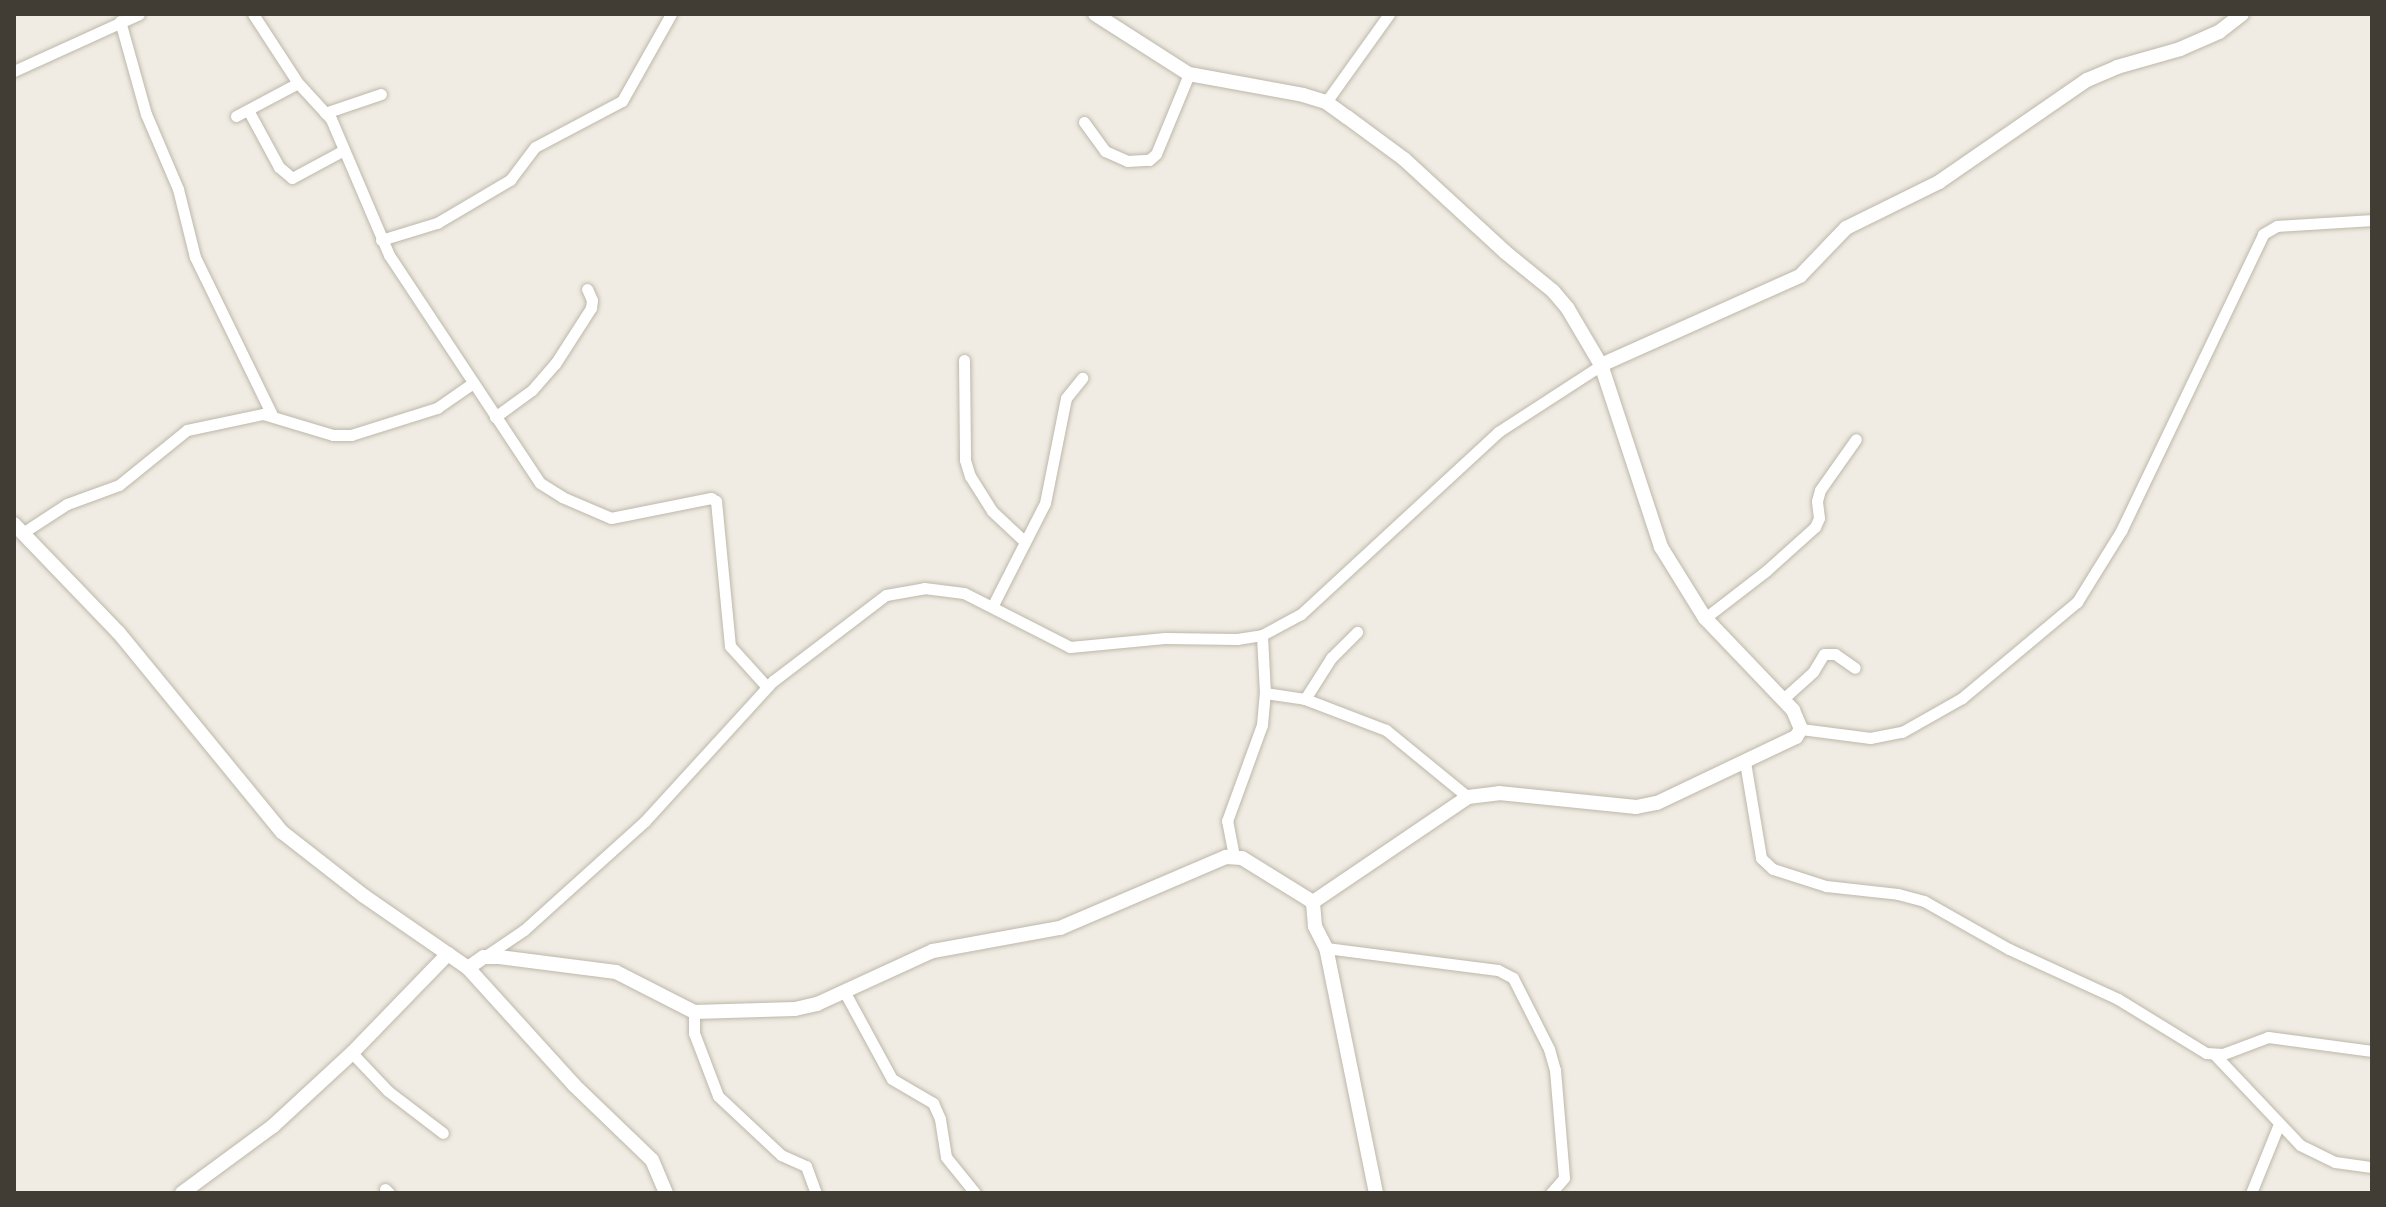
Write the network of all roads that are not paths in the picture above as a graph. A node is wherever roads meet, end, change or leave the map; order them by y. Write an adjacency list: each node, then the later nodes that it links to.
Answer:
1 (139, 14): 7 (street)
2 (253, 14): 10 (street)
3 (671, 14): 19 (street)
4 (1095, 14): 9 (street)
5 (1389, 14): 12 (street)
6 (2242, 14): 22 (street)
7 (120, 21): 8 (street); 25 (street)
8 (14, 71)
9 (1189, 74): 12 (street); 16 (street)
10 (298, 83): 13 (street); 14 (street)
11 (381, 94): 14 (street)
12 (1326, 102): 22 (street)
13 (248, 110): 15 (street); 17 (street)
14 (325, 113): 17 (street)
15 (236, 116)
16 (1084, 122)
17 (344, 150): 19 (street)
18 (2372, 220): 39 (street)
19 (381, 240): 24 (street)
20 (587, 289): 26 (street)
21 (964, 360): 29 (street)
22 (1601, 365): 31 (street); 33 (street)
23 (1082, 378): 29 (street)
24 (473, 383): 25 (street); 26 (street)
25 (272, 415): 28 (street)
26 (495, 417): 35 (street)
27 (1856, 439): 31 (street)
28 (19, 528): 45 (street)
29 (1025, 542): 30 (street)
30 (993, 605): 33 (street); 35 (street)
31 (1705, 618): 38 (street)
32 (1357, 632): 37 (street)
33 (1262, 635): 36 (street)
34 (1855, 668): 38 (street)
35 (767, 687): 46 (street)
36 (1265, 693): 37 (street); 42 (street)
37 (1305, 699): 41 (street)
38 (1783, 699): 39 (street)
39 (1801, 729): 40 (street)
40 (1745, 762): 41 (street); 52 (street)
41 (1468, 797): 43 (street)
42 (1234, 856): 43 (street); 48 (street)
43 (1313, 902): 44 (street)
44 (1326, 948): 60 (street); 61 (street)
45 (448, 954): 47 (street); 51 (street)
46 (484, 957): 47 (street); 49 (street)
47 (468, 968): 57 (street)
48 (844, 991): 49 (street); 59 (street)
49 (694, 1012): 58 (street)
50 (2372, 1051): 52 (street)
51 (352, 1053): 54 (street); 56 (street)
52 (2215, 1055): 53 (street)
53 (2279, 1124): 55 (street); 62 (street)
54 (443, 1133)
55 (2372, 1167)
56 (182, 1193)
57 (666, 1193)
58 (816, 1193)
59 (975, 1193)
60 (1376, 1193)
61 (1551, 1193)
62 (2251, 1193)

